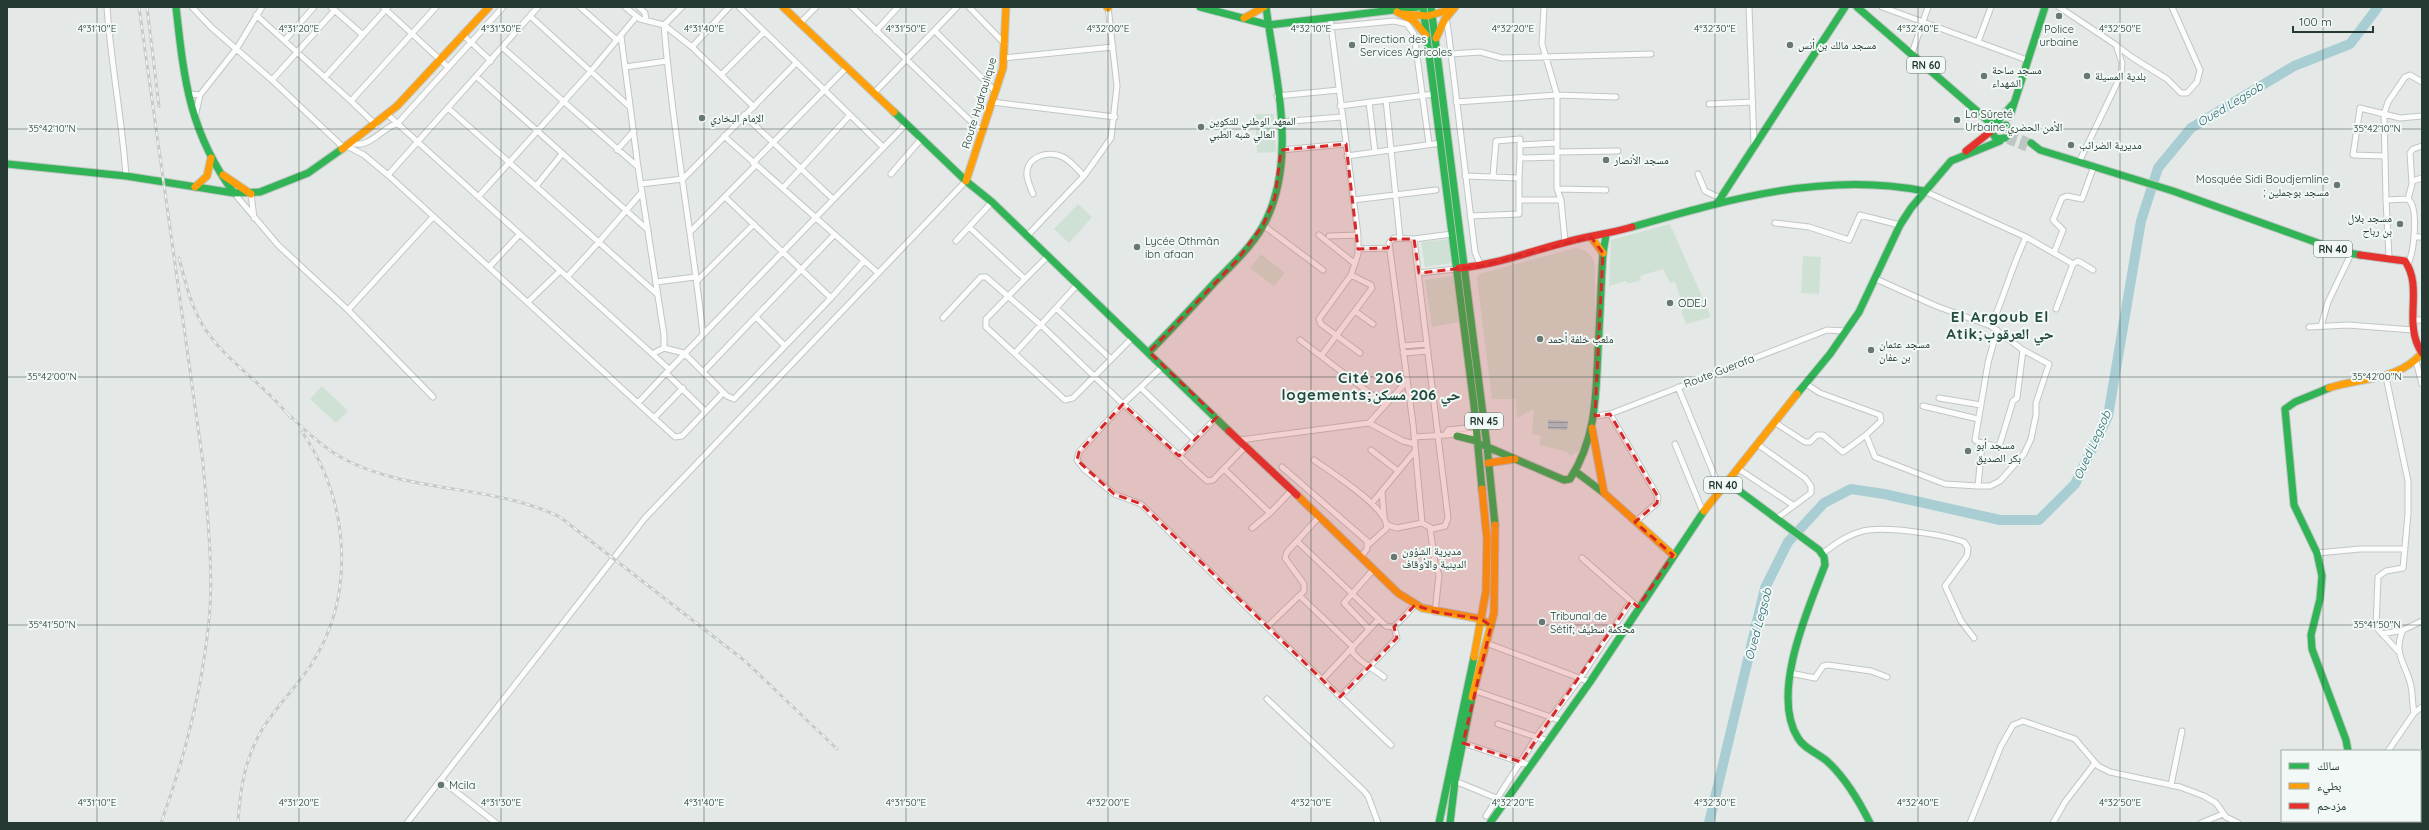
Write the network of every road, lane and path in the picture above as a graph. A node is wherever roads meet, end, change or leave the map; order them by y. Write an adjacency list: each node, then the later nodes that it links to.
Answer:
1 (107, 7): 177 (street)
2 (176, 7): 103 (main road)
3 (192, 7): 76 (street)
4 (262, 7): 44 (street)
5 (314, 7): 68 (street)
6 (436, 7): 62 (street)
7 (489, 7): 63 (main road)
8 (538, 7): 45 (street)
9 (580, 7): 66 (street)
10 (625, 7): 47 (street)
11 (638, 7): 50 (street)
12 (729, 7): 74 (street)
13 (739, 7): 61 (street)
14 (783, 7): 53 (main road)
15 (816, 7): 53 (street)
16 (852, 7): 59 (street)
17 (898, 7): 59 (street)
18 (957, 7): 60 (street)
19 (969, 7): 71 (street)
20 (1006, 7): 71 (main road, Route Hydraulique)
21 (1108, 7): 75 (street)
22 (1200, 7): 48 (main road)
23 (1265, 7): 48 (main road); 57 (main road)
24 (1418, 7): 42 (main road)
25 (1423, 7): 46 (main road, RN 45)
26 (1431, 7): 46 (main road, RN 45)
27 (1455, 7): 46 (main road); 51 (main road)
28 (1544, 7): 81 (street)
29 (1749, 7): 117 (street)
30 (1845, 7): 149 (main road)
31 (1857, 7): 78 (main road, RN 60)
32 (1882, 7): 52 (street)
33 (1928, 7): 52 (street)
34 (1991, 7): 69 (street)
35 (2045, 7): 85 (main road)
36 (2059, 7): 72 (street)
37 (2172, 7): 72 (street)
38 (386, 8): 62 (street); 64 (street)
39 (501, 8): 70 (street)
40 (679, 8): 56 (street)
41 (333, 9): 64 (street); 77 (street)
42 (1394, 11): 43 (main road); 46 (main road); 65 (main road)
43 (1358, 14): 49 (main road); 55 (street)
44 (256, 15): 68 (street); 76 (street)
45 (530, 16): 73 (street); 93 (street)
46 (1428, 16): 65 (main road, RN 45); 67 (main road, RN 45)
47 (636, 17): 50 (street); 66 (street)
48 (1244, 18): 57 (main road)
49 (1330, 18): 54 (main road); 58 (street)
50 (646, 20): 56 (street)
51 (1444, 21): 67 (main road); 79 (street)
52 (1923, 21): 69 (street); 78 (street)
53 (801, 22): 91 (main road)
54 (1307, 22): 57 (main road); 58 (street)
55 (1358, 24): 58 (street); 107 (street)
56 (664, 25): 74 (street); 87 (street)
57 (1268, 25): 109 (main road)
58 (1331, 28): 101 (street)
59 (876, 31): 84 (street)
60 (935, 31): 84 (street); 102 (street)
61 (764, 32): 88 (street); 94 (street)
62 (412, 33): 83 (street); 112 (street)
63 (462, 34): 70 (street); 83 (main road)
64 (362, 35): 95 (street)
65 (1427, 37): 106 (main road, RN 45)
66 (619, 38): 90 (street); 93 (street)
67 (1436, 39): 252 (main road, RN 45)
68 (285, 40): 77 (street)
69 (1978, 42): 85 (street)
70 (470, 43): 86 (street); 89 (street)
71 (1005, 44): 82 (main road, Route Hydraulique)
72 (2116, 45): 167 (street)
73 (502, 47): 86 (street); 113 (street)
74 (692, 47): 94 (street)
75 (1113, 47): 82 (street); 130 (street)
76 (236, 48): 98 (street); 104 (street)
77 (297, 52): 95 (street); 98 (street)
78 (1912, 53): 136 (main road, RN 60)
79 (1451, 54): 81 (street); 116 (street)
80 (1651, 54): 81 (street)
81 (1544, 56): 108 (street)
82 (1004, 58): 102 (main road, Route Hydraulique)
83 (440, 60): 89 (street); 92 (main road)
84 (906, 60): 105 (street); 139 (street)
85 (2027, 60): 119 (main road)
86 (490, 61): 97 (street)
87 (666, 61): 90 (street); 183 (street)
88 (796, 63): 100 (street); 122 (street)
89 (448, 67): 96 (street)
90 (625, 67): 121 (street)
91 (847, 67): 100 (street); 105 (main road)
92 (431, 70): 96 (street); 125 (main road)
93 (591, 71): 113 (street); 121 (street)
94 (721, 75): 122 (street)
95 (325, 78): 112 (street)
96 (439, 78): 133 (street)
97 (477, 78): 123 (street); 138 (street)
98 (272, 80): 150 (street)
99 (2422, 82): 124 (street)
100 (826, 90): 127 (street); 143 (street)
101 (1339, 90): 109 (street); 120 (street)
102 (995, 91): 114 (main road, Route Hydraulique)
103 (188, 94): 104 (street); 129 (main road)
104 (200, 94): 129 (street)
105 (874, 94): 134 (main road)
106 (1434, 94): 107 (street); 144 (main road, RN 45)
107 (1424, 95): 111 (street); 147 (street)
108 (1557, 95): 110 (street); 116 (street); 145 (street)
109 (1277, 96): 132 (main road)
110 (1616, 97)
111 (1386, 100): 115 (street); 156 (street)
112 (351, 101): 135 (street)
113 (563, 101): 138 (street); 154 (street)
114 (992, 102): 130 (street); 139 (main road, Route Hydraulique)
115 (1369, 102): 120 (street); 158 (street)
116 (1456, 102): 179 (street)
117 (1753, 102): 118 (street); 149 (street)
118 (1709, 104)
119 (2012, 104): 136 (main road); 136 (main road)
120 (1340, 106): 131 (street)
121 (630, 107): 137 (street)
122 (754, 107): 126 (street)
123 (448, 108): 142 (street); 166 (street)
124 (2384, 114): 128 (street); 163 (street); 163 (street)
125 (388, 115): 133 (street); 135 (main road)
126 (744, 115): 140 (street); 143 (street)
127 (850, 115): 153 (street); 172 (street)
128 (2422, 116)
129 (195, 117): 164 (main road)
130 (1115, 117): 178 (street)
131 (1342, 117): 132 (street); 146 (street)
132 (1279, 122): 155 (main road)
133 (398, 123): 142 (street); 150 (street)
134 (906, 124): 141 (main road); 153 (street)
135 (376, 125): 150 (main road)
136 (2003, 129): 162 (main road, RN 40); 162 (main road, RN 40)
137 (634, 130): 154 (street); 171 (street)
138 (536, 131): 159 (street); 166 (street)
139 (984, 134): 184 (main road, Route Hydraulique)
140 (724, 136): 169 (street); 183 (street)
141 (922, 138): 174 (street); 184 (main road)
142 (417, 142): 176 (street); 199 (street)
143 (774, 143): 169 (street); 172 (street)
144 (1441, 143): 147 (street); 221 (main road, RN 45)
145 (1557, 143): 148 (street); 160 (street)
146 (1346, 144): 155 (street); 161 (street)
147 (1429, 144): 156 (street)
148 (1520, 145): 165 (street); 180 (street)
149 (1754, 145): 206 (main road)
150 (348, 146): 176 (street); 196 (main road)
151 (2029, 146): 167 (main road, RN 40)
152 (2422, 146): 185 (street)
153 (884, 147): 201 (street)
154 (617, 150): 171 (street)
155 (1281, 150): 216 (main road)
156 (1391, 150): 158 (street); 198 (street)
157 (1618, 151): 160 (street)
158 (1374, 152): 161 (street)
159 (562, 154): 187 (street); 209 (street)
160 (1557, 154): 165 (street); 190 (street)
161 (1347, 156): 203 (street)
162 (1961, 156): 193 (main road, RN 40)
163 (2384, 156): 207 (street)
164 (211, 158): 173 (main road); 188 (main road)
165 (1520, 158): 181 (street)
166 (509, 162): 187 (street); 199 (street)
167 (2079, 162): 170 (main road, RN 40)
168 (7, 164): 177 (main road)
169 (754, 164): 189 (street); 200 (street)
170 (2094, 166): 241 (street); 243 (main road, RN 40)
171 (638, 167): 186 (street)
172 (800, 168): 189 (street); 201 (street)
173 (218, 170): 195 (main road); 196 (main road)
174 (891, 174)
175 (1698, 174): 206 (street)
176 (388, 175): 211 (street)
177 (126, 176): 188 (main road)
178 (1084, 176): 197 (street); 227 (street)
179 (1465, 176): 180 (street); 210 (street)
180 (1493, 176): 181 (street)
181 (1519, 178): 204 (street)
182 (2422, 178): 185 (street)
183 (683, 179): 186 (street); 220 (street)
184 (966, 180): 208 (main road); 257 (street)
185 (2412, 181): 202 (street)
186 (642, 184): 194 (street)
187 (536, 186): 237 (street)
188 (195, 187): 195 (main road)
189 (783, 188): 212 (street)
190 (1557, 189): 192 (street); 205 (street)
191 (1436, 190): 198 (street)
192 (1606, 190)
193 (1924, 191): 206 (main road); 217 (main road, RN 40); 230 (street)
194 (642, 192): 209 (street); 219 (street)
195 (234, 193): 196 (main road); 213 (street)
196 (251, 194): 213 (street)
197 (1033, 194)
198 (1395, 195): 203 (street); 233 (street)
199 (479, 196): 222 (street)
200 (725, 197): 215 (street); 220 (street)
201 (833, 199): 212 (street)
202 (2408, 199): 207 (street); 231 (street)
203 (1353, 200): 225 (street)
204 (1519, 200): 205 (street); 210 (street)
205 (1561, 200): 236 (street)
206 (1719, 200): 226 (main road)
207 (2386, 200): 245 (street)
208 (992, 202): 218 (street); 227 (main road)
209 (626, 211): 219 (street); 237 (street)
210 (1470, 216): 251 (street)
211 (433, 217): 250 (street); 272 (street)
212 (815, 217): 223 (street); 240 (street)
213 (254, 220): 272 (street)
214 (1775, 223): 217 (street)
215 (754, 224): 240 (street); 261 (street)
216 (1263, 225): 254 (street); 297 (main road)
217 (1900, 225): 263 (main road, RN 40)
218 (970, 227): 235 (street); 262 (street)
219 (648, 230): 264 (street)
220 (691, 231): 261 (street)
221 (1452, 234): 234 (street); 252 (main road, RN 45)
222 (519, 235): 250 (street); 256 (street)
223 (834, 235): 246 (street); 253 (street)
224 (1319, 235): 247 (street)
225 (1358, 235): 228 (street); 239 (street)
226 (1606, 235): 229 (main road); 242 (main road)
227 (1027, 236): 244 (main road)
228 (1330, 236)
229 (1591, 237): 236 (main road); 242 (main road)
230 (2026, 237): 241 (street); 280 (street)
231 (2414, 237): 232 (street); 249 (street)
232 (2422, 237)
233 (1400, 238): 234 (street); 238 (street)
234 (1414, 239): 258 (street)
235 (956, 241)
236 (1565, 242): 251 (main road)
237 (598, 244): 260 (street); 266 (street)
238 (1390, 248): 239 (street); 292 (street)
239 (1358, 249): 247 (street)
240 (782, 252): 253 (street); 286 (street)
241 (2054, 252): 248 (street)
242 (1602, 253): 327 (main road)
243 (2351, 254): 245 (main road, RN 40); 281 (street)
244 (1047, 257): 262 (street); 265 (main road)
245 (2389, 257): 249 (main road, RN 40)
246 (864, 260): 257 (street); 268 (street)
247 (1354, 263): 259 (street)
248 (2073, 264): 255 (street); 271 (street)
249 (2408, 264): 276 (main road)
250 (490, 266): 269 (street)
251 (1481, 266): 252 (main road)
252 (1460, 268): 258 (street); 338 (main road, RN 45); 347 (main road, RN 45)
253 (802, 270): 268 (street); 274 (street)
254 (1323, 270)
255 (2093, 270)
256 (560, 271): 260 (street); 269 (street)
257 (878, 272): 432 (street)
258 (1419, 273): 290 (street)
259 (1351, 275): 273 (street); 287 (street)
260 (567, 277): 302 (street)
261 (696, 279): 264 (street); 286 (street)
262 (1025, 279): 267 (street)
263 (1876, 279): 280 (street); 285 (main road, RN 40)
264 (656, 282): 266 (street)
265 (1077, 286): 270 (street); 288 (main road)
266 (657, 294): 293 (street)
267 (1009, 296): 275 (street); 279 (street); 296 (street)
268 (831, 298): 291 (street)
269 (528, 302): 320 (street)
270 (1056, 308): 279 (street); 304 (street)
271 (2056, 309)
272 (348, 310): 318 (street)
273 (1355, 311): 278 (street); 287 (street)
274 (756, 317): 291 (street); 308 (street)
275 (943, 318)
276 (2413, 320): 277 (street); 284 (main road)
277 (2422, 320)
278 (1372, 324)
279 (1041, 325): 296 (street); 309 (street)
280 (1992, 326): 283 (street)
281 (2321, 326): 282 (street); 284 (street)
282 (2309, 327)
283 (1997, 330): 294 (street); 323 (street)
284 (2413, 330): 301 (main road)
285 (1845, 331): 312 (main road, RN 40); 314 (street, Route Guerafa)
286 (703, 335): 298 (street)
287 (1336, 336): 299 (street); 303 (street)
288 (1133, 337): 297 (main road); 304 (street)
289 (1300, 340): 303 (street)
290 (1427, 344): 292 (street); 295 (street)
291 (784, 345): 317 (street)
292 (1402, 346): 300 (street)
293 (664, 348): 298 (street); 302 (street)
294 (2023, 350): 345 (street); 360 (street)
295 (1428, 351): 300 (street); 336 (street)
296 (1015, 352): 309 (street)
297 (1149, 352): 306 (main road)
298 (684, 353): 307 (street); 308 (street)
299 (1360, 353)
300 (1403, 353): 311 (street)
301 (2422, 353): 305 (main road)
302 (652, 354): 307 (street)
303 (1321, 356): 322 (street)
304 (1111, 359): 309 (street)
305 (2416, 361): 310 (main road); 313 (street)
306 (1163, 366): 316 (street); 328 (main road)
307 (668, 371): 315 (street); 320 (street)
308 (703, 372): 317 (street)
309 (1093, 376): 321 (street)
310 (2386, 377): 379 (street); 380 (main road)
311 (1407, 381): 322 (street); 339 (street)
312 (1806, 384): 331 (main road, RN 40); 335 (street)
313 (2422, 384)
314 (1678, 387): 326 (street, Route Guerafa); 361 (street)
315 (683, 388): 325 (street); 329 (street)
316 (1141, 388): 321 (street); 340 (street)
317 (723, 393): 325 (street)
318 (433, 397)
319 (1939, 398): 323 (street)
320 (638, 403): 329 (street)
321 (1123, 404): 350 (street); 396 (street)
322 (1384, 404): 332 (street)
323 (1981, 405): 330 (street)
324 (1923, 406): 330 (street)
325 (705, 412): 329 (street)
326 (1610, 414): 327 (street, Route Guerafa); 372 (street)
327 (1594, 416): 333 (main road)
328 (1216, 417): 340 (street); 341 (main road)
329 (654, 418)
330 (1978, 419): 345 (street)
331 (1774, 422): 335 (street); 344 (main road, RN 40)
332 (1369, 423): 341 (street); 342 (street)
333 (1592, 426): 358 (main road); 364 (main road)
334 (1445, 435): 336 (street); 337 (street); 338 (street)
335 (1866, 435): 360 (street)
336 (1439, 436): 339 (street); 376 (street)
337 (1457, 436): 338 (main road)
338 (1476, 436): 347 (main road); 392 (main road, RN 45)
339 (1415, 437): 342 (street)
340 (1195, 440): 350 (street)
341 (1240, 440): 346 (main road)
342 (1415, 444): 349 (street)
343 (1675, 444): 367 (street)
344 (1757, 444): 355 (main road, RN 40); 366 (street)
345 (1982, 444): 360 (street)
346 (1246, 446): 356 (street); 362 (main road)
347 (1487, 446): 351 (main road); 353 (main road, RN 45)
348 (1370, 450): 357 (street)
349 (1415, 451): 357 (street); 373 (street)
350 (1179, 456): 356 (street)
351 (1515, 459): 353 (main road); 358 (main road)
352 (1314, 460): 365 (street)
353 (1488, 463): 395 (main road, RN 45)
354 (1282, 467): 378 (street)
355 (1737, 468): 359 (main road, RN 40); 366 (street)
356 (1224, 469): 368 (street)
357 (1398, 470): 363 (street)
358 (1575, 471): 364 (main road)
359 (1726, 481): 361 (main road, RN 40); 371 (main road)
360 (1978, 486)
361 (1720, 489): 367 (main road, RN 40)
362 (1292, 490): 368 (street); 370 (main road)
363 (1382, 492): 365 (street); 369 (street)
364 (1604, 493): 372 (main road)
365 (1372, 503): 369 (street)
366 (1793, 505): 371 (street)
367 (1703, 512): 382 (main road, RN 40)
368 (1270, 513): 375 (street)
369 (1384, 516): 374 (street)
370 (1318, 518): 377 (street); 383 (main road)
371 (1777, 518): 381 (main road)
372 (1635, 522): 382 (main road)
373 (1422, 523): 374 (street); 376 (street)
374 (1387, 525): 378 (street)
375 (1252, 528)
376 (1430, 528): 391 (street)
377 (1297, 541): 386 (street); 387 (street)
378 (1368, 545): 383 (street)
379 (2405, 549): 380 (street); 400 (street)
380 (2317, 553): 427 (main road)
381 (1822, 554): 402 (street); 408 (main road)
382 (1673, 555): 390 (main road, RN 40)
383 (1360, 558): 385 (main road)
384 (1582, 558): 388 (street)
385 (1373, 570): 386 (street); 389 (main road)
386 (1352, 594): 393 (street); 398 (street)
387 (1300, 596): 396 (street); 405 (street)
388 (1631, 601): 390 (street); 401 (street)
389 (1415, 605): 391 (main road); 397 (street)
390 (1638, 607): 404 (main road, RN 40)
391 (1434, 612): 392 (main road)
392 (1481, 619): 395 (main road); 442 (main road, RN 45)
393 (1378, 620): 397 (street); 398 (street)
394 (2422, 621): 399 (street)
395 (1491, 626): 403 (main road, RN 45)
396 (1267, 627): 412 (street)
397 (1394, 627): 407 (street)
398 (1369, 629): 405 (street)
399 (2403, 630): 400 (street); 406 (street)
400 (2382, 634): 406 (street)
401 (1608, 637): 404 (street); 410 (street)
402 (1974, 638)
403 (1486, 643): 410 (street); 414 (main road, RN 45)
404 (1616, 643): 413 (main road, RN 40)
405 (1352, 646): 407 (street); 412 (street)
406 (2398, 651): 418 (street)
407 (1368, 667): 409 (street); 415 (street)
408 (1790, 673): 411 (street); 445 (main road)
409 (1384, 677)
410 (1581, 677): 413 (street); 419 (street)
411 (1887, 677)
412 (1322, 680): 415 (street)
413 (1590, 682): 420 (main road, RN 40)
414 (1473, 690): 419 (street); 425 (main road, RN 45)
415 (1340, 697): 426 (street)
416 (1267, 699): 441 (street)
417 (2422, 707): 418 (street)
418 (2414, 713): 428 (street)
419 (1552, 716): 420 (street); 423 (street)
420 (1562, 721): 424 (main road, RN 40)
421 (1498, 724): 423 (street)
422 (2182, 731): 434 (street)
423 (1537, 736): 424 (street); 429 (street)
424 (1548, 741): 431 (main road, RN 40)
425 (1463, 743): 429 (street); 433 (main road, RN 45)
426 (1391, 745)
427 (2348, 750)
428 (2389, 750)
429 (1521, 762): 431 (street); 435 (street)
430 (2095, 763): 434 (street); 446 (street); 447 (street)
431 (1530, 765): 435 (main road, RN 40)
432 (441, 780): 439 (street); 440 (street)
433 (1455, 782): 435 (street); 438 (main road, RN 45)
434 (2171, 785): 436 (street)
435 (1501, 800): 437 (street); 444 (main road, RN 40)
436 (2223, 814): 448 (street); 449 (street)
437 (1486, 816)
438 (1450, 820): 443 (main road)
439 (407, 823)
440 (496, 823)
441 (1378, 823)
442 (1439, 823)
443 (1457, 823)
444 (1490, 823)
445 (1870, 823)
446 (1970, 823)
447 (2053, 823)
448 (2201, 823)
449 (2238, 823)

